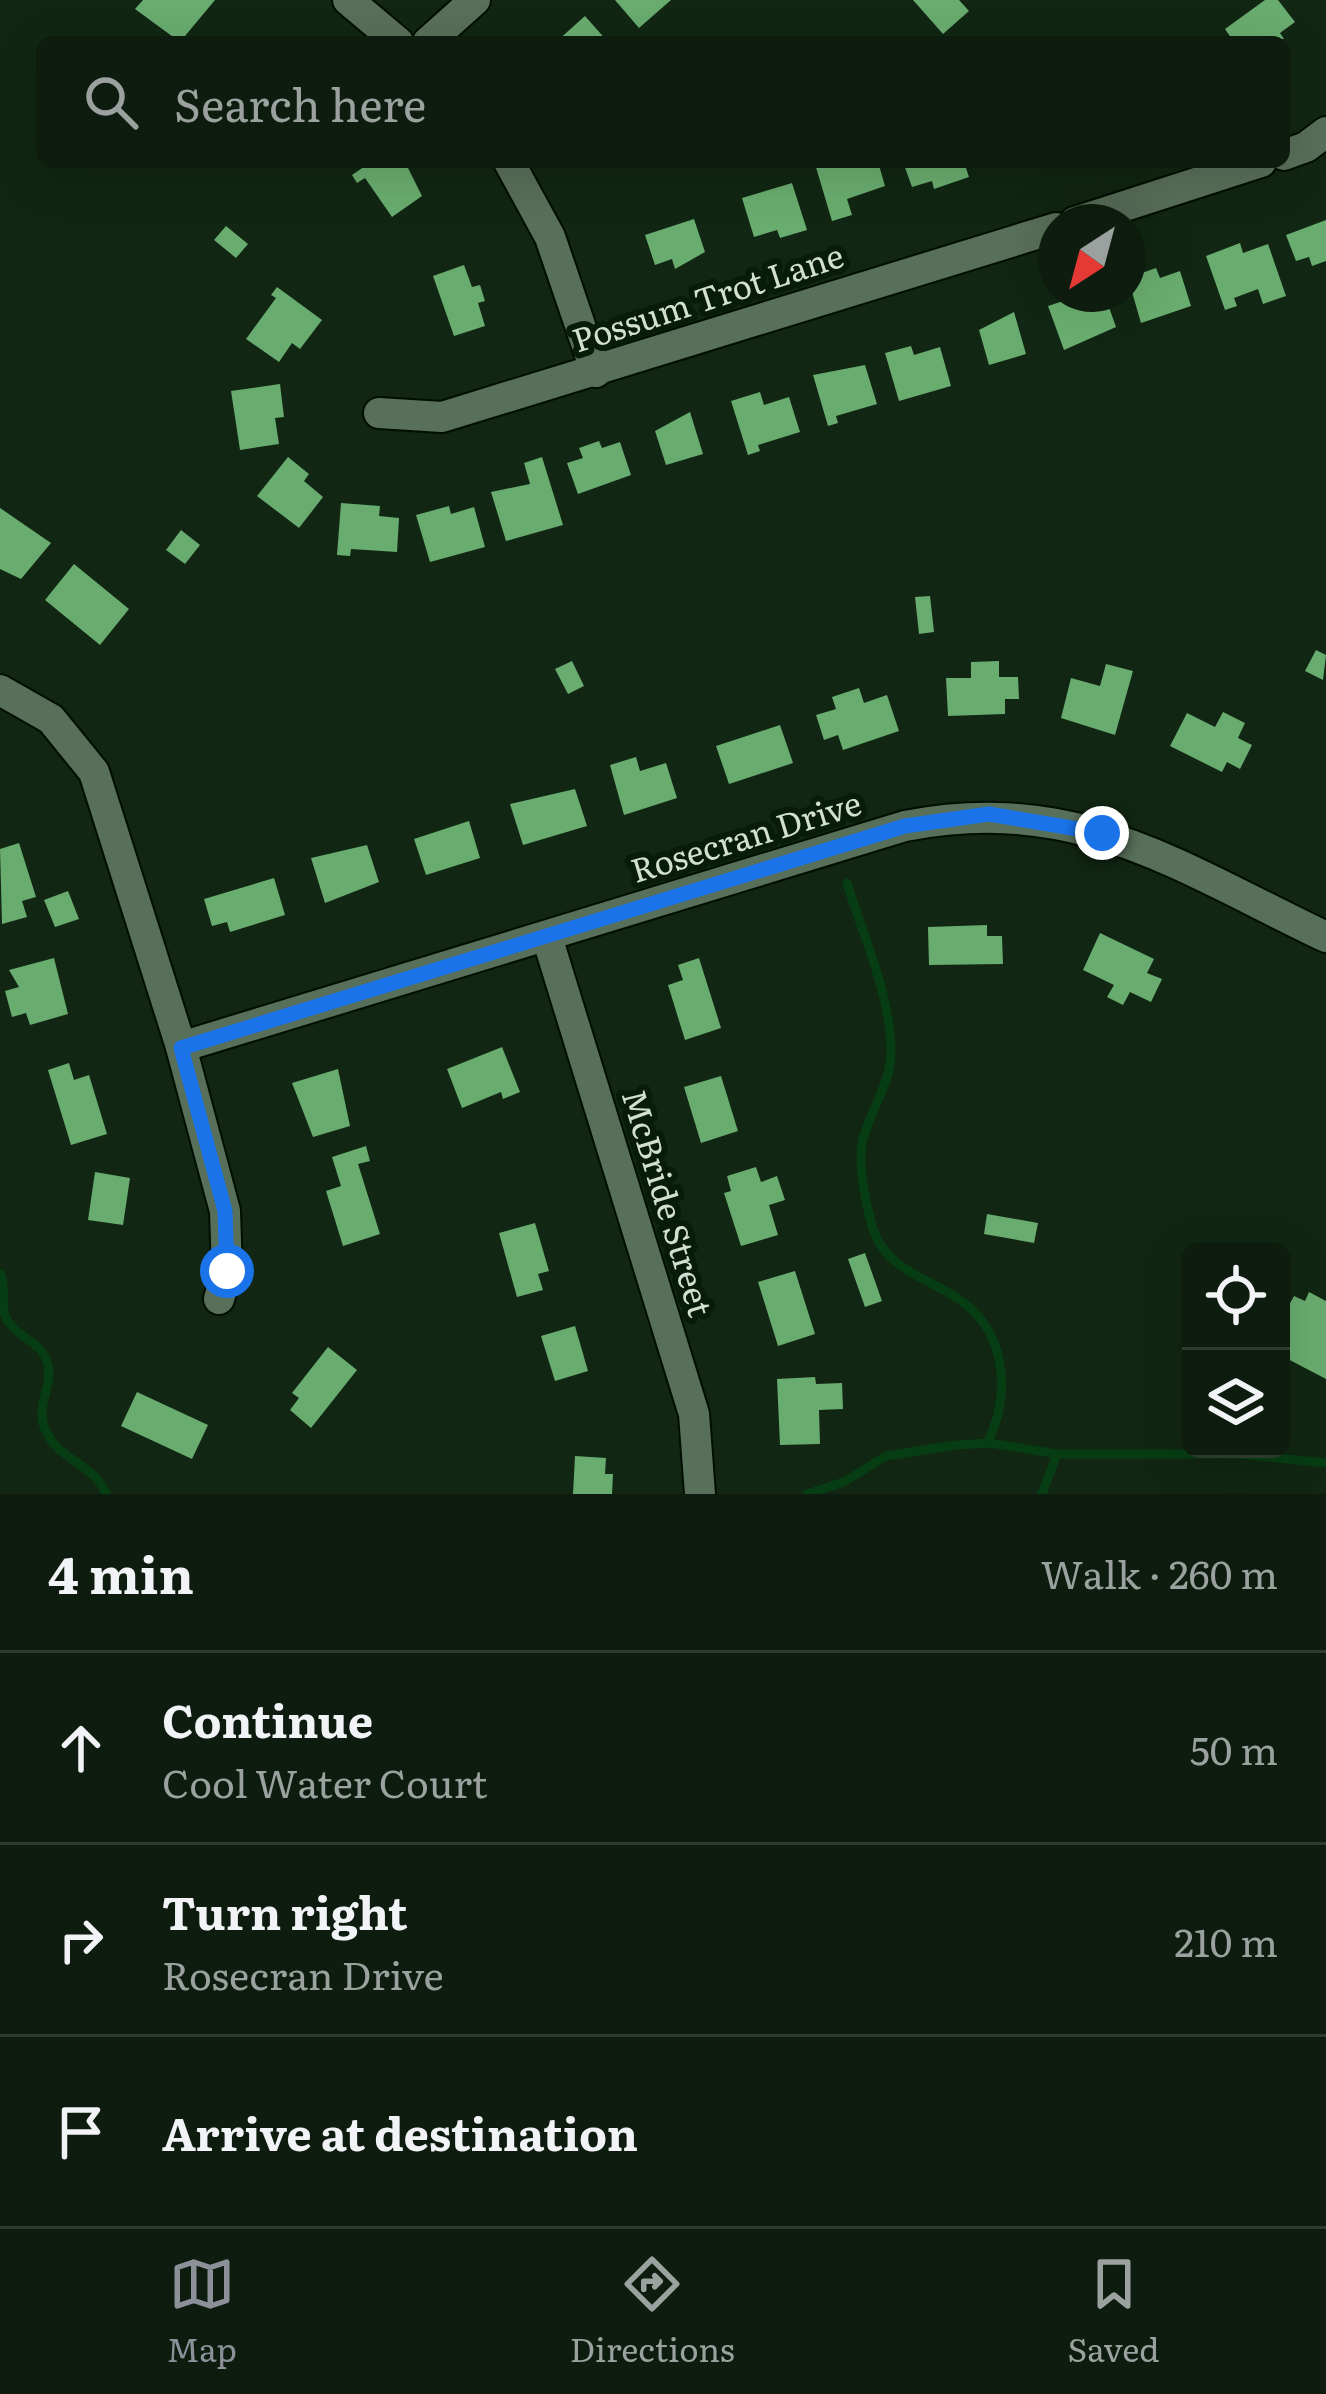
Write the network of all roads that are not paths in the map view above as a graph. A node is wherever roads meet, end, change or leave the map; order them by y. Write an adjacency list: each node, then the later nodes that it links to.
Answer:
1 (348, 0): 3 (street)
2 (475, 0): 4 (street)
3 (391, 36)
4 (435, 36)
5 (1326, 132): 6 (street)
6 (1290, 152)
7 (512, 168): 11 (street)
8 (1242, 168): 9 (street)
9 (1131, 204)
10 (1038, 234): 11 (street, Possum Trot Lane)
11 (596, 372): 12 (street, Possum Trot Lane)
12 (380, 413)
13 (0, 690): 16 (street)
14 (547, 937): 15 (street, Rosecran Drive); 16 (street, Rosecran Drive); 18 (street, McBride Street)
15 (1326, 937)
16 (181, 1048): 17 (street)
17 (219, 1299)
18 (700, 1494)

